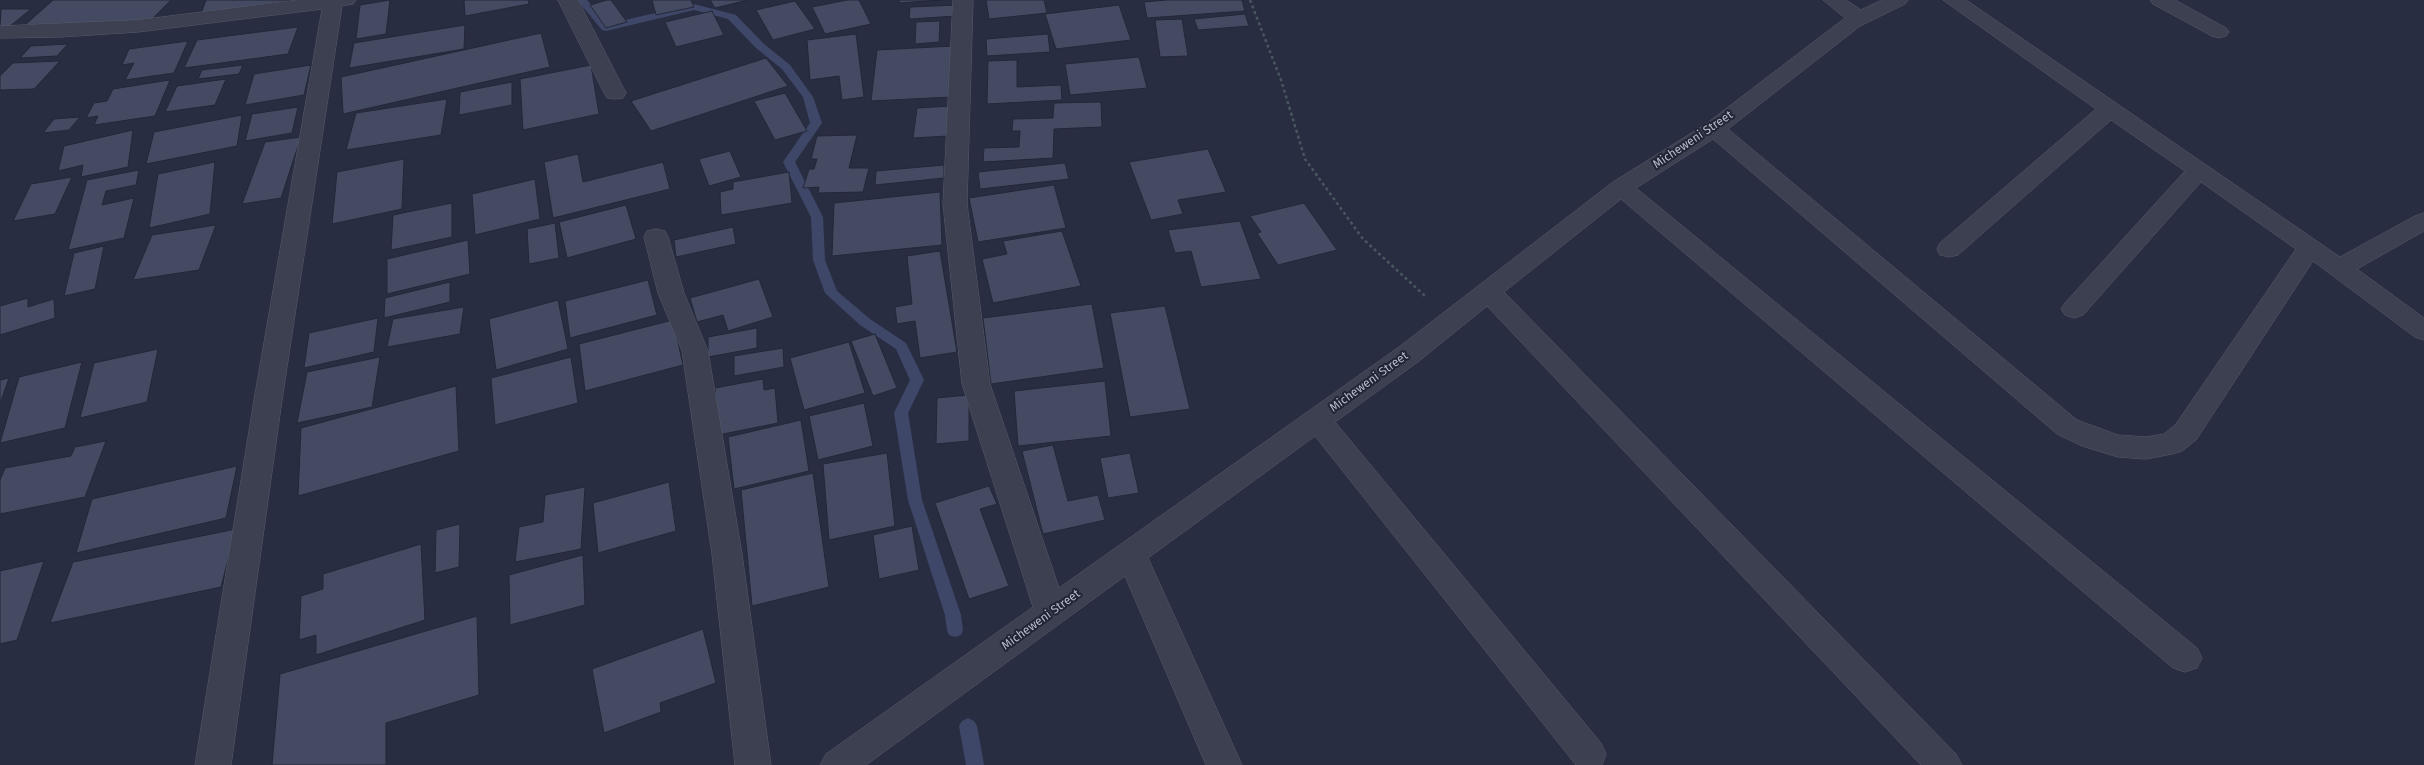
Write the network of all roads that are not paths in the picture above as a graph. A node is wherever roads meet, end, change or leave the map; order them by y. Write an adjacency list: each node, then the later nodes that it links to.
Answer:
1 (568, 0): 11 (street)
2 (963, 0): 26 (street)
3 (1833, 0): 8 (street)
4 (1898, 0): 8 (street, Micheweni Street)
5 (1953, 0): 12 (street)
6 (2160, 0): 10 (street)
7 (337, 1): 9 (street); 29 (street)
8 (1860, 19): 13 (street, Micheweni Street)
9 (0, 32)
10 (2219, 32)
11 (615, 93)
12 (2111, 108): 14 (street); 19 (street)
13 (1714, 129): 15 (street, Micheweni Street); 18 (street)
14 (2199, 170): 18 (street); 22 (street)
15 (1621, 187): 21 (street, Micheweni Street); 27 (street)
16 (2424, 221): 20 (street)
17 (656, 237): 30 (street)
18 (2310, 247): 20 (street)
19 (1948, 249)
20 (2337, 269): 23 (street)
21 (1488, 291): 24 (street, Micheweni Street); 33 (street)
22 (2074, 309)
23 (2424, 331)
24 (1317, 419): 25 (street, Micheweni Street); 28 (street)
25 (1131, 554): 26 (street, Micheweni Street); 32 (street)
26 (1051, 612): 31 (street, Micheweni Street)
27 (2185, 658)
28 (1589, 754)
29 (213, 765)
30 (753, 765)
31 (838, 765)
32 (1224, 765)
33 (1944, 765)

